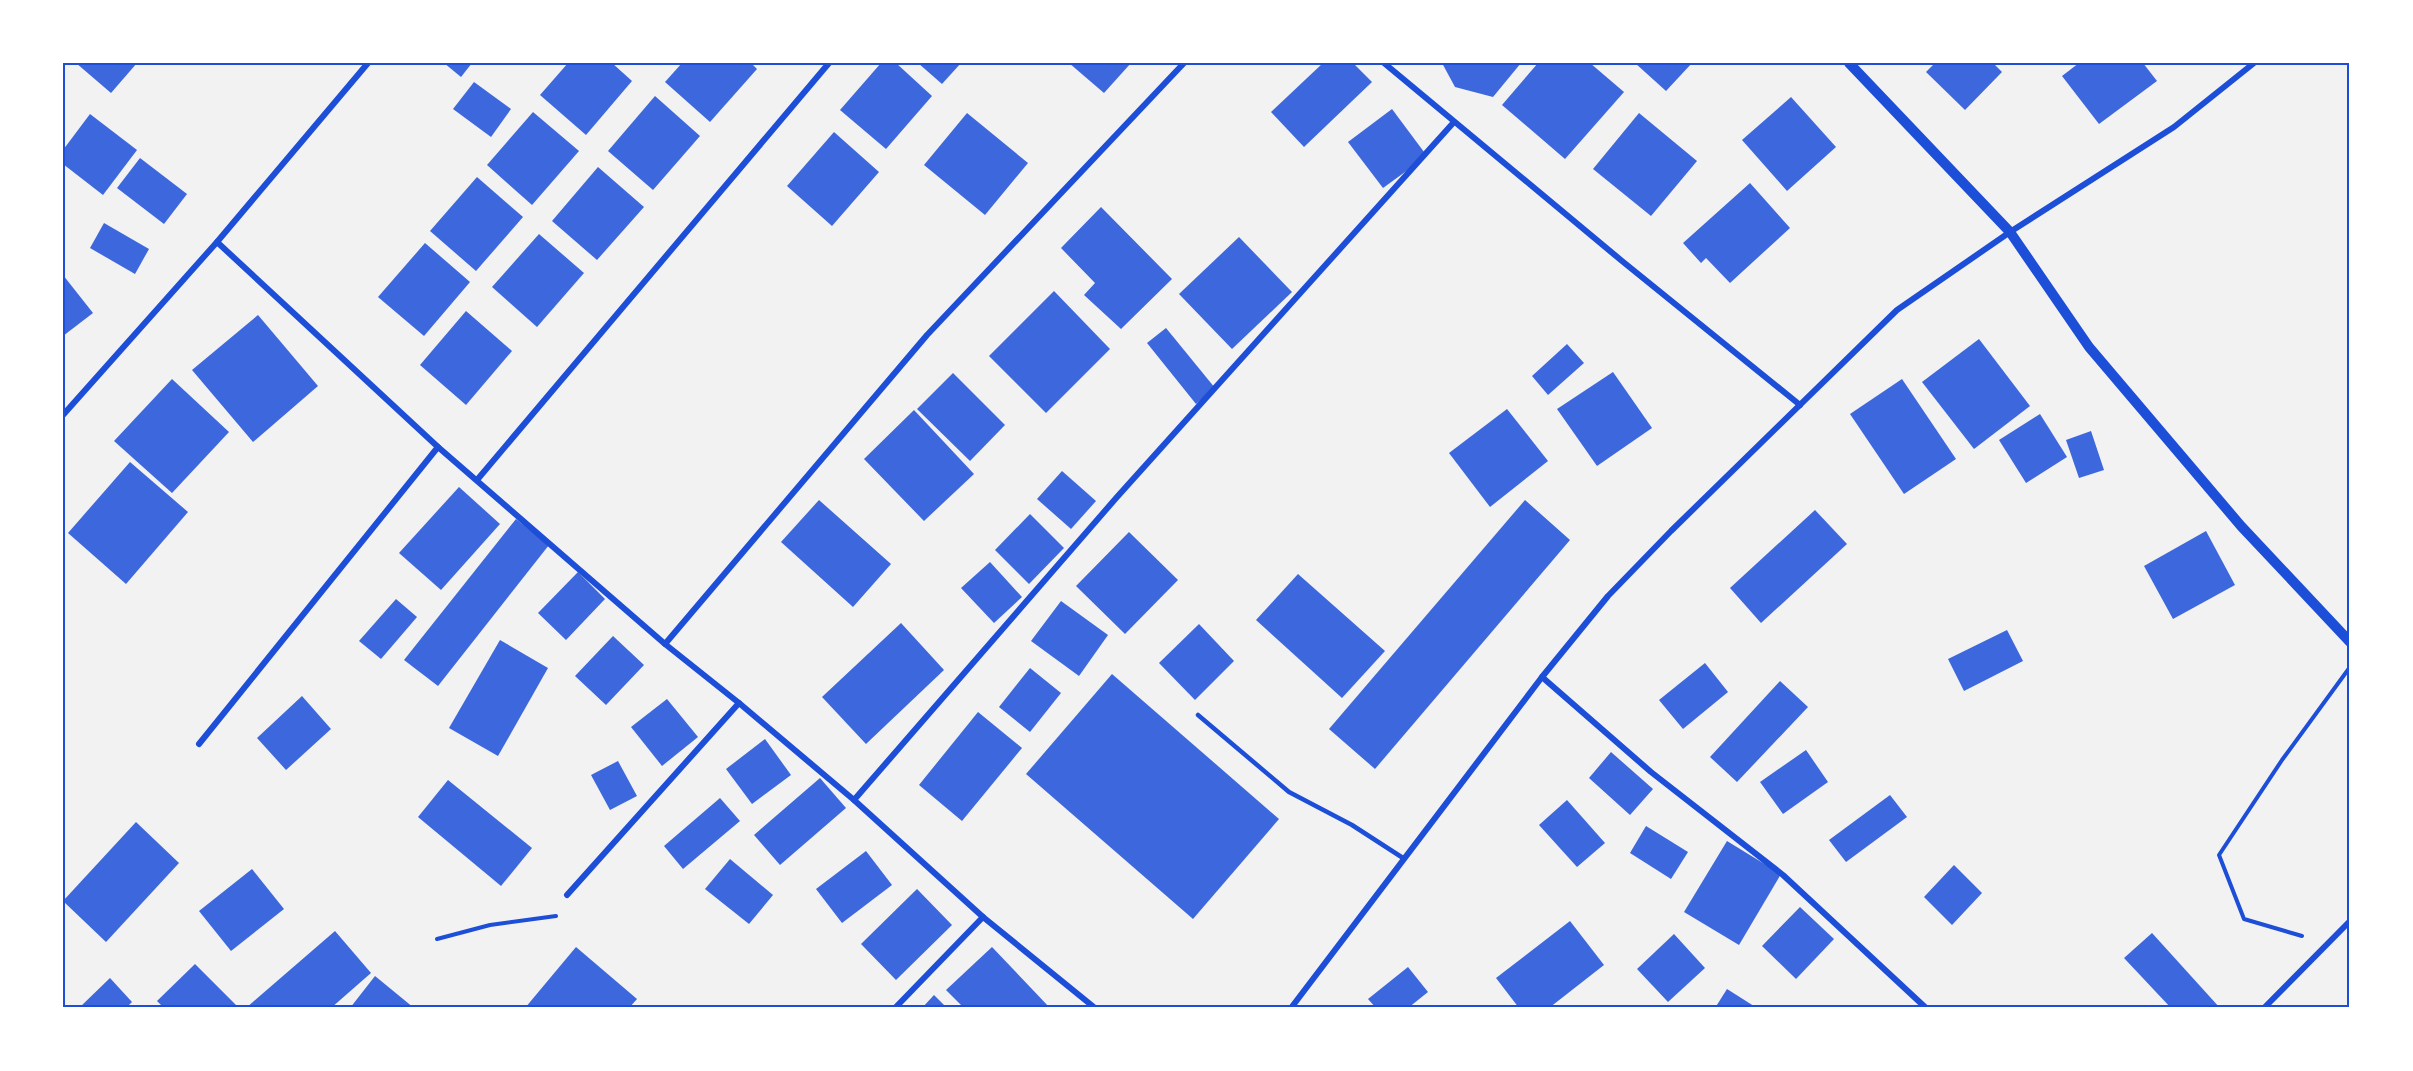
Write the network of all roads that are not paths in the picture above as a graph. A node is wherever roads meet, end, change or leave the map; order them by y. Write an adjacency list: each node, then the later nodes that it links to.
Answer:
1 (368, 63): 9 (street)
2 (829, 63): 13 (street)
3 (1184, 63): 15 (street)
4 (1384, 63): 7 (street)
5 (1849, 63): 8 (street)
6 (2254, 63): 8 (street)
7 (1454, 122): 10 (street); 20 (street)
8 (2010, 232): 10 (street); 14 (street)
9 (218, 242): 11 (street); 12 (street)
10 (1800, 405): 16 (street)
11 (63, 416)
12 (438, 447): 13 (street); 19 (street)
13 (477, 480): 15 (street)
14 (2350, 642)
15 (666, 644): 17 (street)
16 (1542, 677): 21 (street); 28 (street)
17 (739, 703): 20 (street); 22 (street)
18 (1198, 715): 21 (lane)
19 (199, 744)
20 (854, 800): 23 (street)
21 (1403, 858): 27 (street)
22 (567, 895)
23 (983, 916): 25 (street); 26 (street)
24 (2350, 921): 29 (street)
25 (895, 1008)
26 (1095, 1008)
27 (1291, 1008)
28 (1926, 1008)
29 (2264, 1008)

